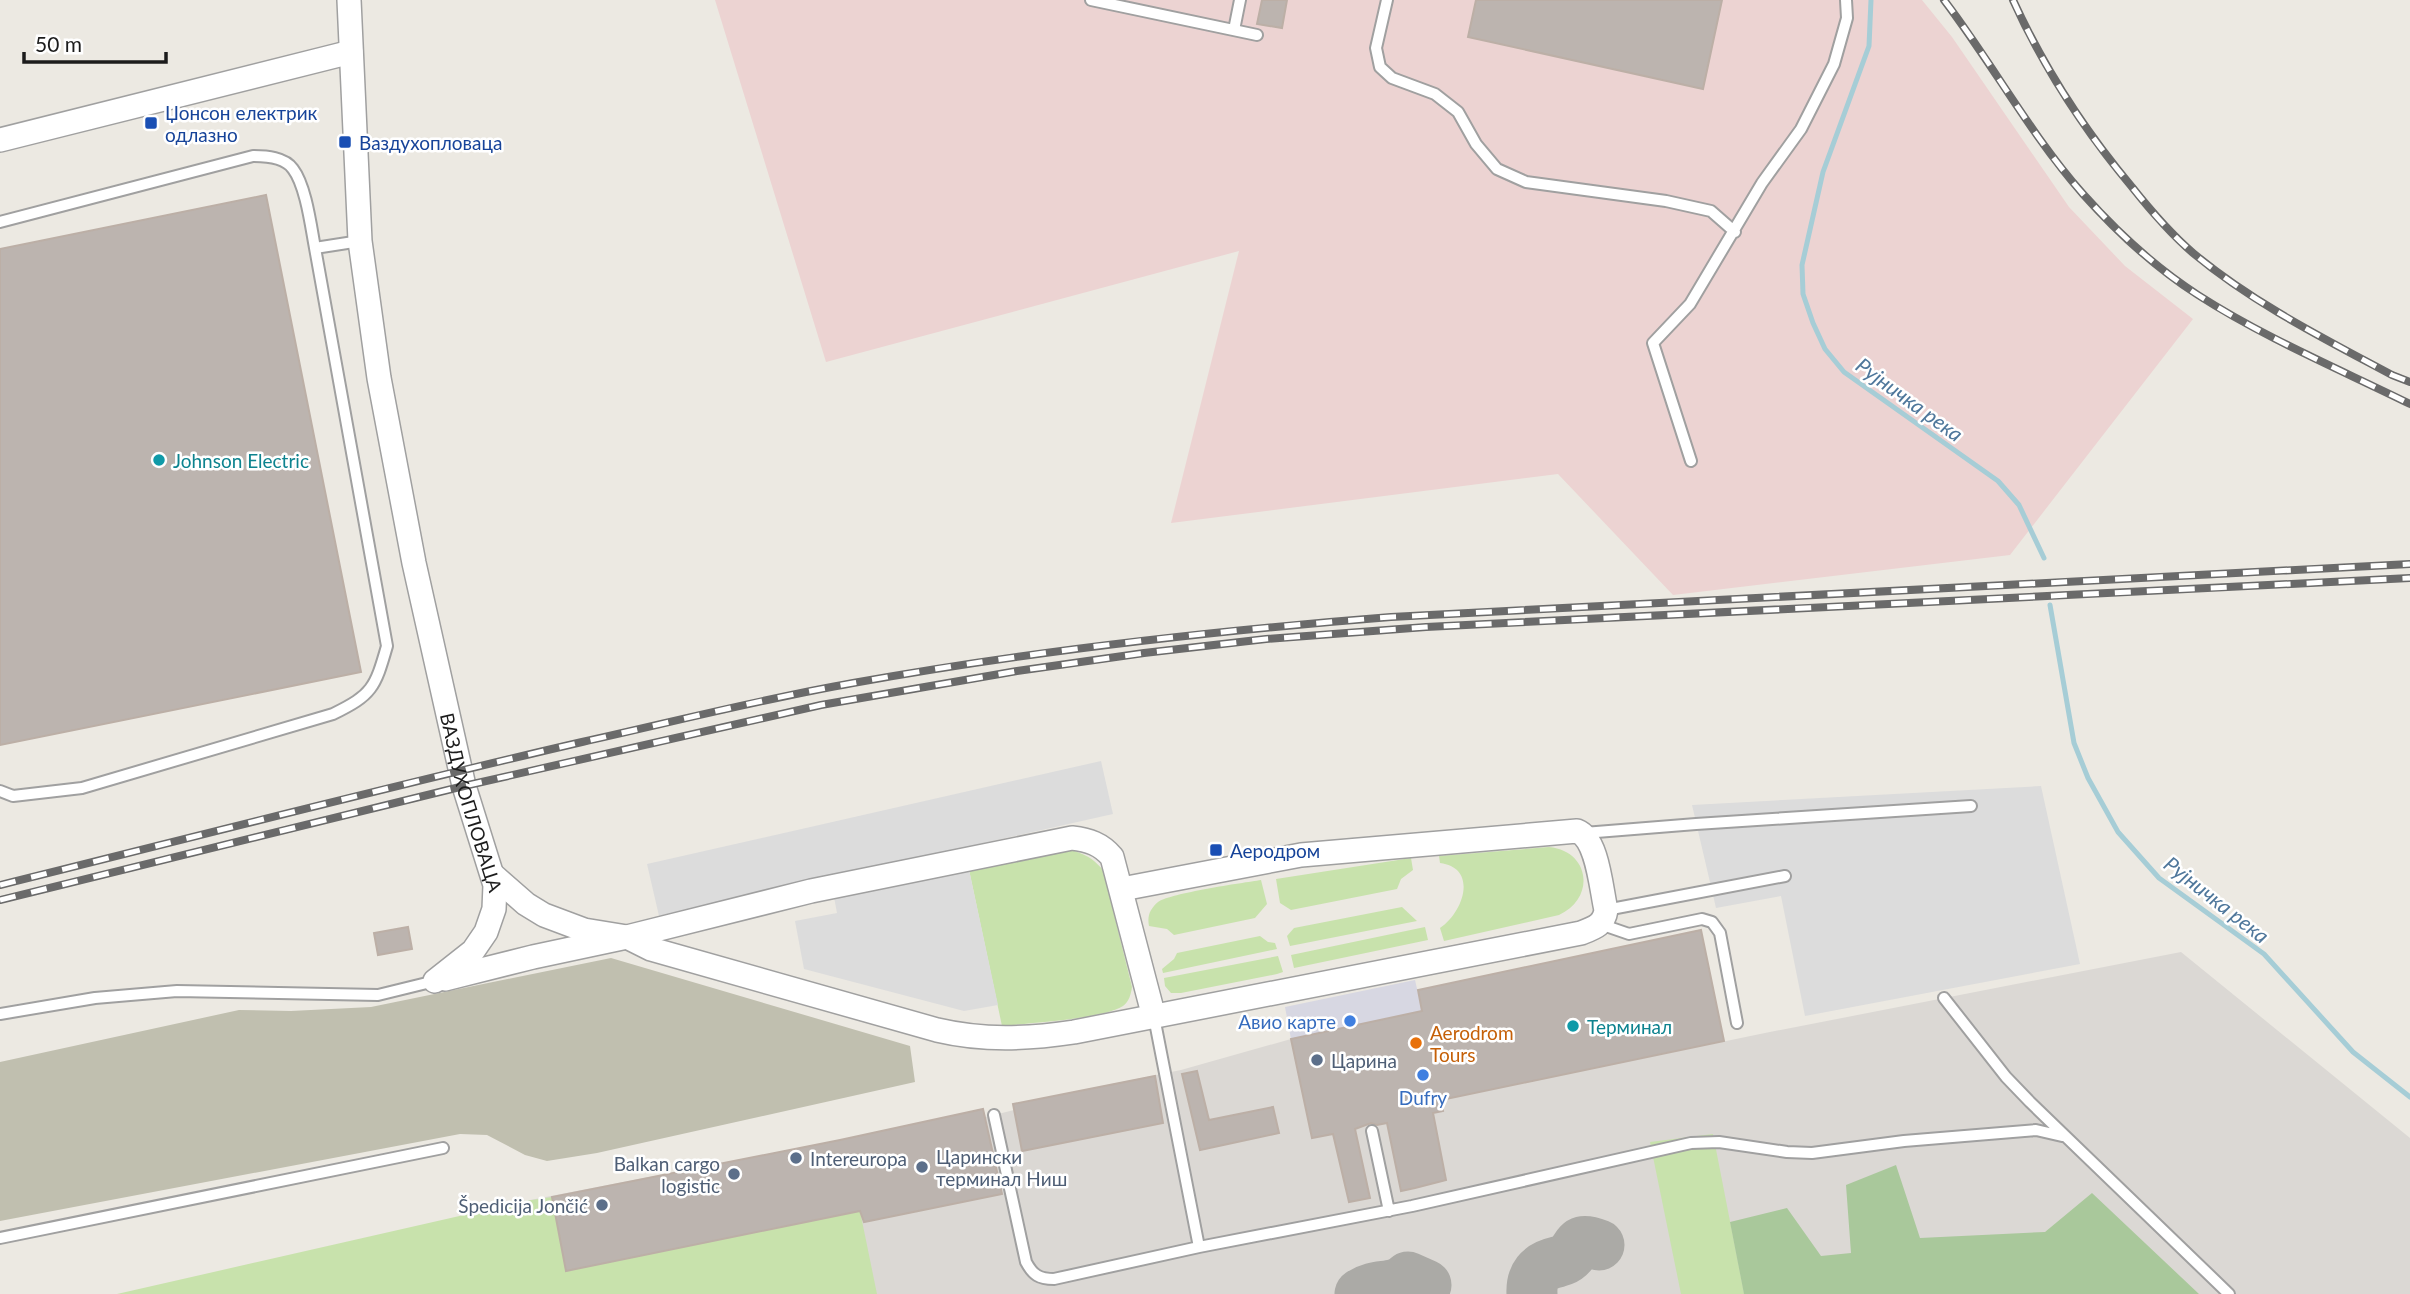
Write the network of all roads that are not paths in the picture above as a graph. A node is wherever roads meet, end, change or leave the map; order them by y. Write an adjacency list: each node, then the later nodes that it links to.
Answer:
1 (349, 0): 8 (street, ВАЗДУХОПЛОВАЦА)
2 (1091, 0): 6 (lane)
3 (1240, 0): 6 (lane)
4 (1387, 0): 11 (lane)
5 (1846, 0): 11 (lane)
6 (1234, 30): 7 (lane)
7 (1257, 35)
8 (351, 52): 9 (street); 12 (street, ВАЗДУХОПЛОВАЦА)
9 (0, 140)
10 (0, 222): 13 (lane)
11 (1735, 232): 14 (lane)
12 (360, 242): 13 (lane); 18 (street, ВАЗДУХОПЛОВАЦА)
13 (315, 248): 15 (lane)
14 (1691, 461)
15 (0, 791)
16 (1971, 806): 17 (lane)
17 (1584, 834): 20 (street); 21 (street)
18 (494, 876): 22 (street); 23 (street, ВАЗДУХОПЛОВАЦА)
19 (1785, 876): 21 (lane)
20 (1122, 889): 22 (street); 26 (street)
21 (1603, 917): 26 (street); 27 (lane)
22 (627, 937): 23 (street); 26 (street)
23 (435, 981): 25 (lane)
24 (1944, 998): 30 (lane)
25 (0, 1014)
26 (1154, 1017): 34 (lane)
27 (1737, 1023)
28 (994, 1115): 34 (lane)
29 (1372, 1131): 32 (lane)
30 (2063, 1136): 32 (lane); 35 (lane)
31 (443, 1148): 33 (lane)
32 (1389, 1211): 34 (lane)
33 (0, 1238)
34 (1199, 1247)
35 (2229, 1294)

